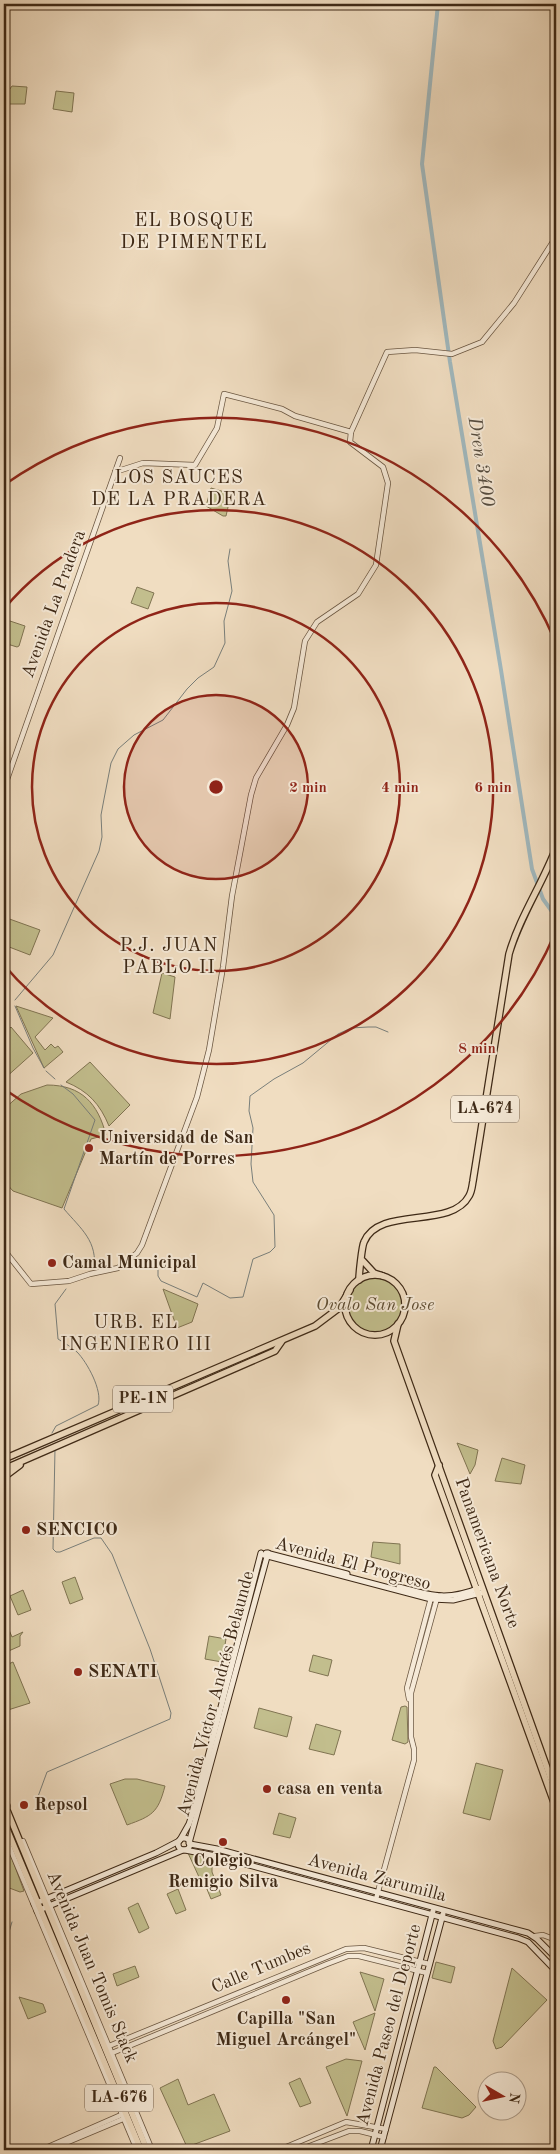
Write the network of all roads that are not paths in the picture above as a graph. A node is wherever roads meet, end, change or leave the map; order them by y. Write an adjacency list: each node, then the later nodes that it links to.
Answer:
1 (556, 237): 2 (street)
2 (352, 432): 4 (street); 7 (street)
3 (120, 458): 4 (street, Avenida La Pradera)
4 (115, 472): 5 (street, Avenida La Pradera)
5 (4, 788)
6 (556, 848): 8 (main road, LA-674)
7 (4, 1250)
8 (362, 1261): 9 (main road); 10 (main road, LA-674)
9 (382, 1276): 10 (main road); 12 (main road)
10 (360, 1280): 11 (main road, PE-1N)
11 (350, 1290): 12 (main road); 13 (main road, PE-1N)
12 (398, 1324): 18 (main road, Panamericana Norte)
13 (283, 1340): 14 (main road, PE-1N); 16 (main road, PE-1N)
14 (28, 1448): 15 (main road); 17 (main road, PE-1N)
15 (4, 1454)
16 (29, 1458): 19 (main road, PE-1N); 20 (main road)
17 (4, 1459)
18 (439, 1465): 22 (main road, Panamericana Norte); 22 (main road, Panamericana Norte)
19 (4, 1469)
20 (4, 1477)
21 (265, 1554): 23 (main road, Avenida El Progreso); 30 (main road, Avenida Víctor Andrés Belaunde); 31 (main road, Avenida Víctor Andrés Belaunde)
22 (481, 1590): 23 (main road, Avenida El Progreso); 24 (main road, Panamericana Norte); 27 (main road, Panamericana Norte)
23 (434, 1598): 33 (street)
24 (556, 1793)
25 (4, 1796): 35 (street, Avenida Juan Tomis Stack)
26 (4, 1803): 35 (main road, Avenida Juan Tomis Stack)
27 (556, 1808)
28 (4, 1822): 35 (main road, Avenida Juan Tomis Stack)
29 (4, 1834): 35 (street, Avenida Juan Tomis Stack)
30 (179, 1840): 31 (main road, Avenida Zarumilla); 32 (main road); 35 (main road)
31 (189, 1843): 32 (main road, Avenida Víctor Andrés Belaunde); 33 (main road, Avenida Zarumilla)
32 (184, 1850): 34 (main road, Avenida Zarumilla); 36 (main road)
33 (379, 1893): 34 (street); 37 (main road, Avenida Zarumilla)
34 (376, 1899): 40 (main road, Avenida Zarumilla)
35 (40, 1901): 36 (main road, Avenida Juan Tomis Stack / LA-676); 39 (main road, Avenida Juan Tomis Stack / LA-676)
36 (48, 1906): 39 (main road); 50 (street, Avenida Juan Tomis Stack / LA-676); 60 (main road, Avenida Juan Tomis Stack / LA-676)
37 (434, 1907): 38 (main road, Avenida Zarumilla); 40 (main road, Avenida Paseo del Deporte)
38 (444, 1910): 41 (main road, Avenida Paseo del Deporte); 42 (main road, Avenida Zarumilla)
39 (38, 1911): 52 (street, Avenida Juan Tomis Stack / LA-676); 59 (main road, Avenida Juan Tomis Stack / LA-676)
40 (432, 1914): 41 (main road, Avenida Zarumilla); 45 (main road, Avenida Paseo del Deporte)
41 (442, 1916): 46 (main road, Avenida Paseo del Deporte); 48 (main road, Avenida Zarumilla)
42 (534, 1936): 43 (street, Avenida Zarumilla); 44 (main road)
43 (556, 1940)
44 (556, 1958)
45 (420, 1962): 46 (street, Calle Tumbes); 47 (main road, Avenida Paseo del Deporte); 50 (street, Calle Tumbes)
46 (429, 1964): 49 (main road, Avenida Paseo del Deporte)
47 (418, 1970): 49 (street, Calle Tumbes); 51 (street, Calle Tumbes); 53 (main road, Avenida Paseo del Deporte)
48 (556, 1971)
49 (427, 1973): 54 (main road, Avenida Paseo del Deporte)
50 (109, 2046): 51 (street, Avenida Juan Tomis Stack / LA-676)
51 (112, 2053): 61 (street, Avenida Juan Tomis Stack / LA-676)
52 (122, 2117): 57 (street); 58 (street); 59 (street, Avenida Juan Tomis Stack / LA-676)
53 (377, 2127): 54 (street); 55 (main road, Avenida Paseo del Deporte); 62 (street)
54 (386, 2129): 56 (main road, Avenida Paseo del Deporte)
55 (375, 2135): 56 (street); 63 (street); 64 (main road, Avenida Paseo del Deporte)
56 (384, 2137): 65 (main road, Avenida Paseo del Deporte)
57 (40, 2150)
58 (49, 2150)
59 (139, 2150)
60 (147, 2150)
61 (152, 2150)
62 (278, 2150)
63 (299, 2150)
64 (370, 2150)
65 (380, 2150)

